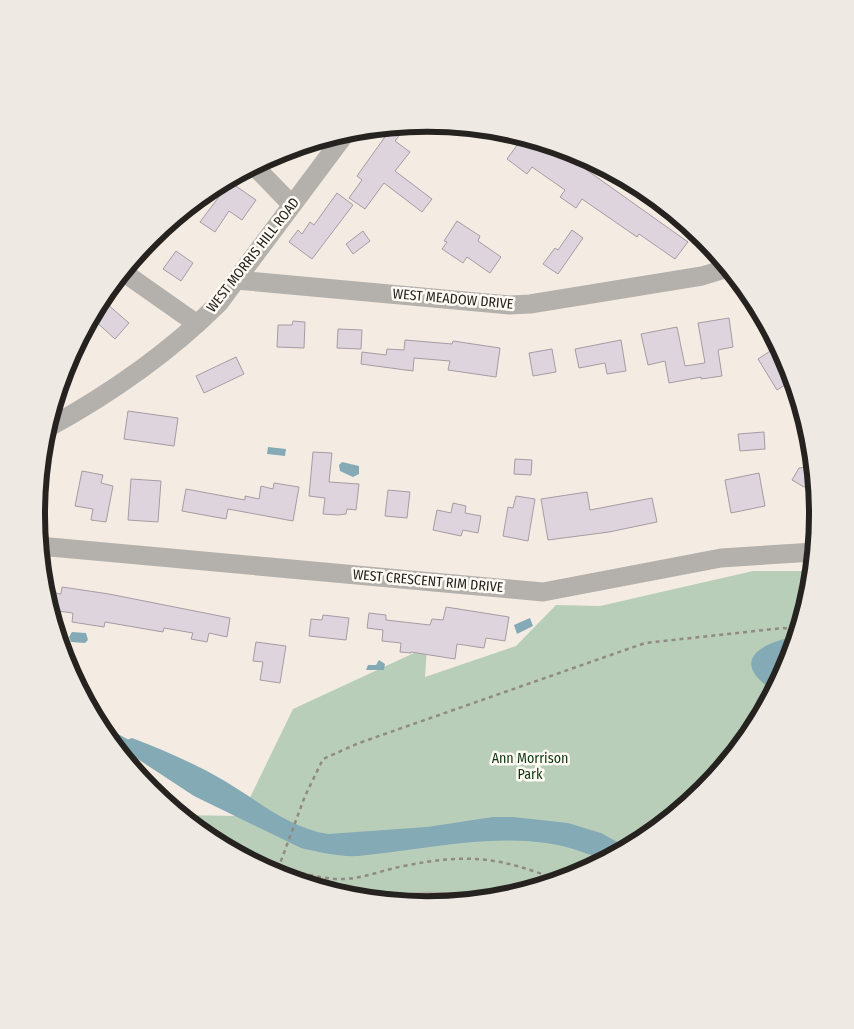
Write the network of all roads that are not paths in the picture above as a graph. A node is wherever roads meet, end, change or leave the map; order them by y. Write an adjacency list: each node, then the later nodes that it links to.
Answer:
1 (338, 143): 3 (street, WEST MORRIS HILL ROAD)
2 (259, 171): 3 (street)
3 (292, 206): 6 (street, WEST MORRIS HILL ROAD)
4 (720, 270): 6 (street, WEST MEADOW DRIVE)
5 (129, 276): 7 (street)
6 (236, 280): 7 (street, WEST MORRIS HILL ROAD)
7 (197, 324): 8 (street, WEST MORRIS HILL ROAD)
8 (56, 424)
9 (47, 547): 10 (street, WEST CRESCENT RIM DRIVE)
10 (807, 552)

